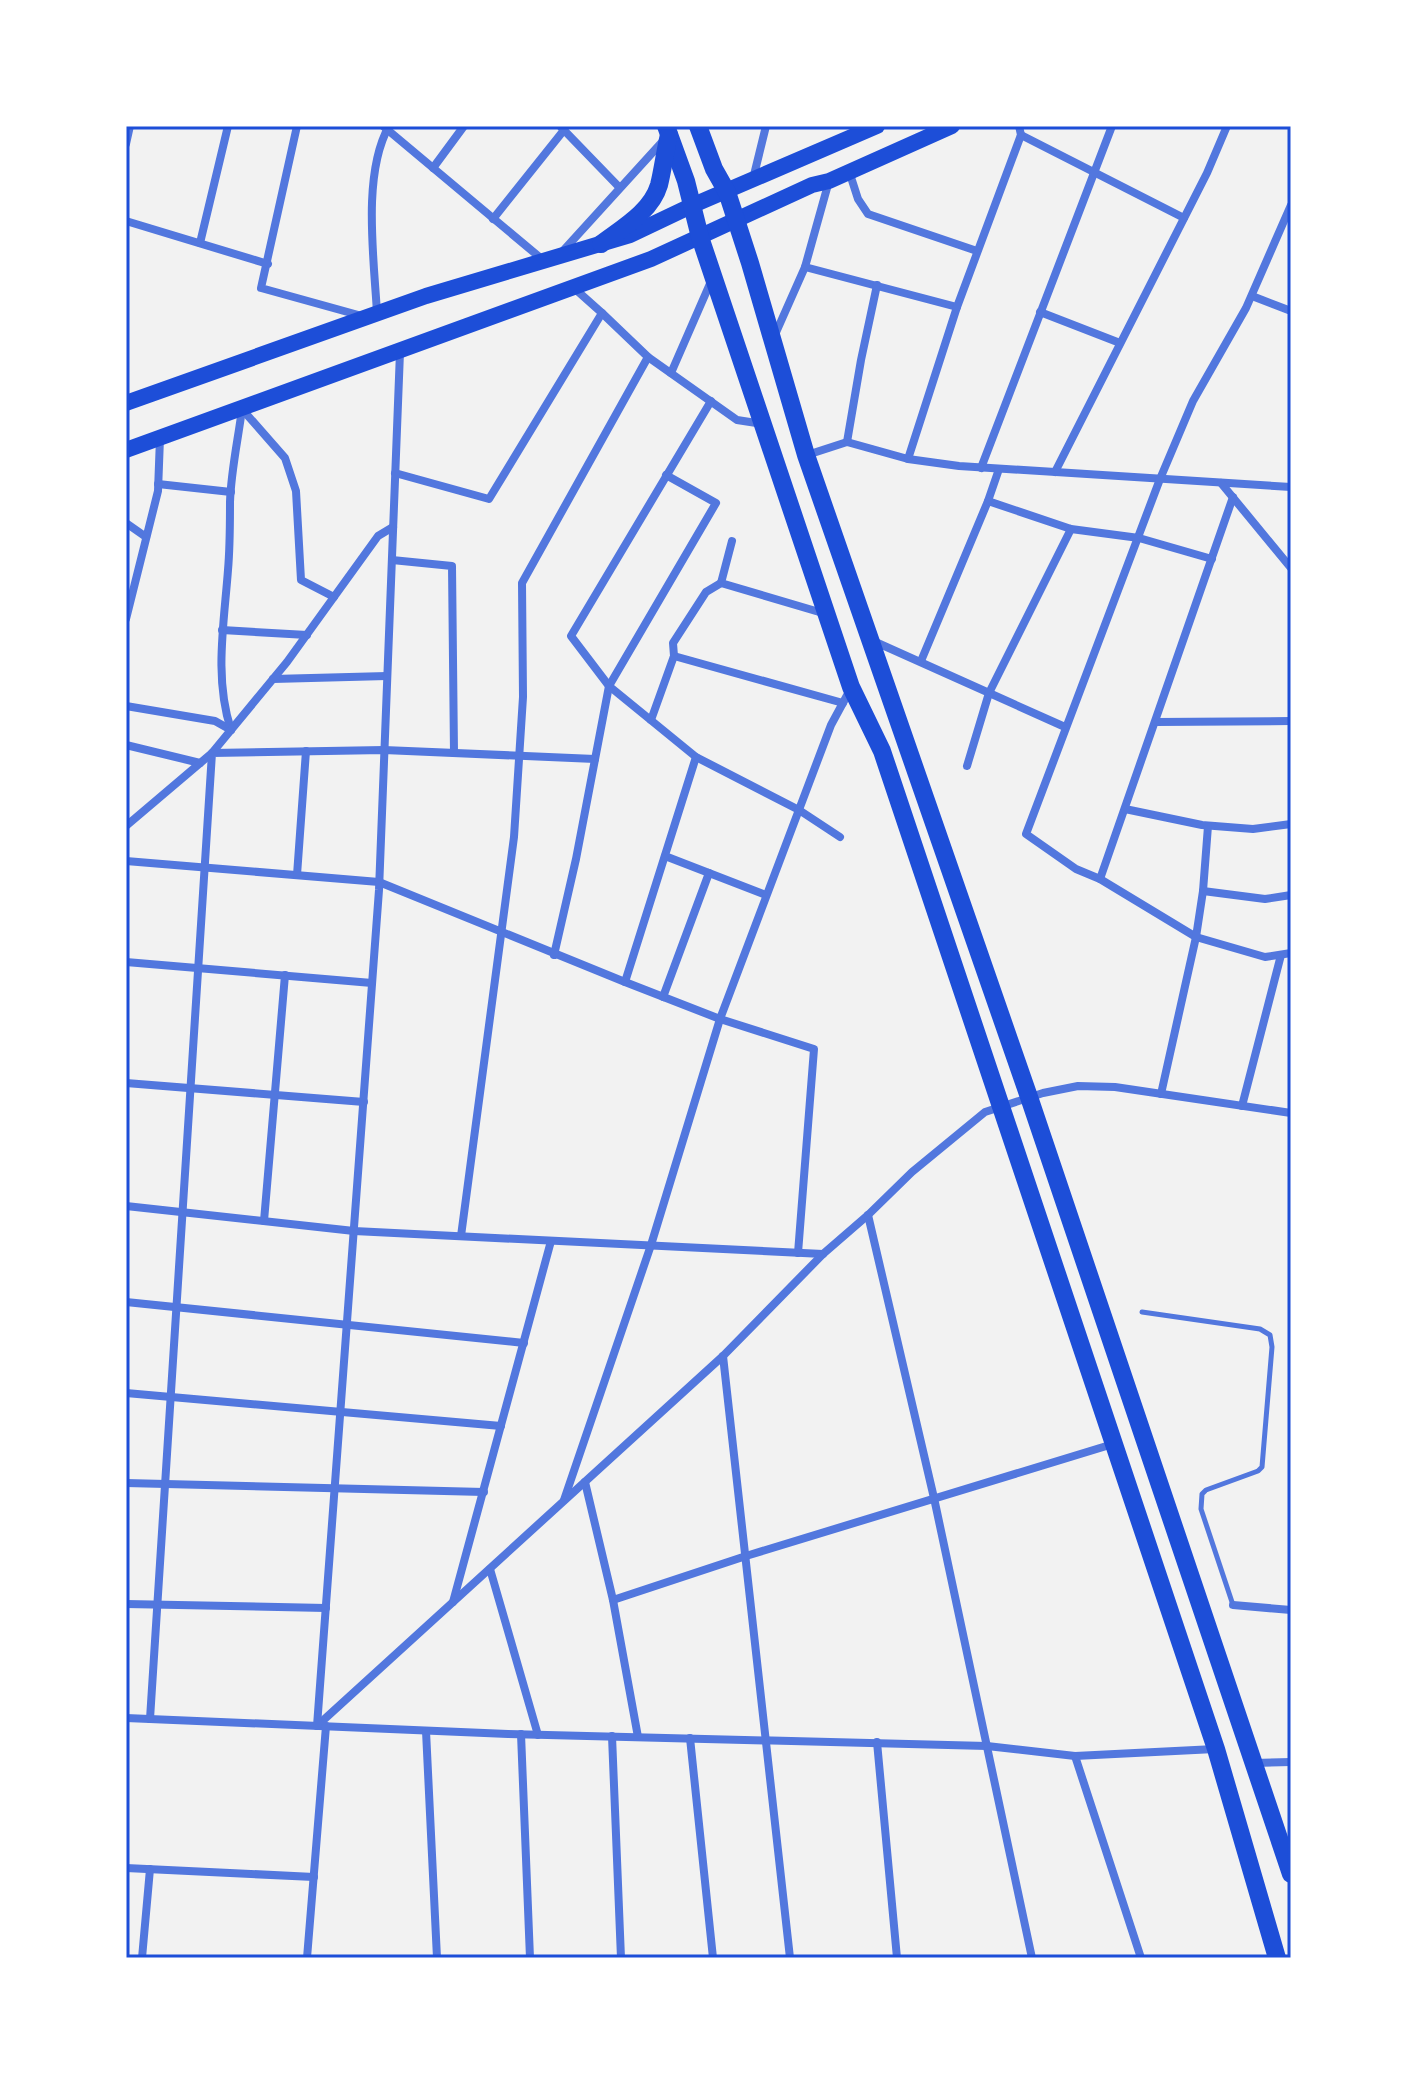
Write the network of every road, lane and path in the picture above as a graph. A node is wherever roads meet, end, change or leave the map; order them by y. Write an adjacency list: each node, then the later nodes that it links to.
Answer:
1 (130, 126): 15 (street)
2 (228, 126): 30 (street)
3 (297, 126): 34 (street)
4 (464, 126): 16 (street)
5 (698, 126): 22 (main road)
6 (766, 126): 19 (street)
7 (875, 126): 19 (main road)
8 (952, 126): 17 (main road)
9 (1112, 126): 18 (street)
10 (1227, 126): 25 (street)
11 (386, 127): 16 (street); 44 (street)
12 (562, 128): 21 (street); 26 (street)
13 (668, 130): 21 (street); 24 (main road); 31 (main road)
14 (1020, 131): 18 (street); 32 (street)
15 (126, 144)
16 (433, 168): 26 (street)
17 (849, 170): 20 (main road); 32 (street)
18 (1093, 173): 25 (street); 42 (street)
19 (752, 181): 22 (main road)
20 (829, 181): 28 (main road); 35 (street)
21 (619, 187): 33 (street)
22 (727, 192): 24 (main road); 28 (main road)
23 (1291, 205): 39 (street)
24 (691, 206): 29 (main road); 31 (main road)
25 (1184, 218): 46 (street)
26 (493, 219): 33 (street)
27 (126, 221): 30 (street)
28 (736, 221): 29 (main road); 45 (main road)
29 (700, 237): 36 (main road); 38 (main road)
30 (200, 243): 34 (street)
31 (601, 244): 33 (main road)
32 (977, 251): 40 (street)
33 (551, 259): 44 (main road)
34 (268, 264): 44 (street)
35 (805, 267): 37 (street); 45 (street)
36 (713, 276): 49 (street); 53 (main road)
37 (877, 285): 40 (street); 55 (street)
38 (573, 288): 43 (street); 47 (main road)
39 (1252, 296): 41 (street); 64 (street)
40 (957, 307): 58 (street)
41 (1291, 311)
42 (1040, 312): 46 (street); 59 (street)
43 (602, 313): 48 (street); 62 (street)
44 (371, 316): 51 (main road)
45 (772, 341): 57 (main road)
46 (1120, 343): 61 (street)
47 (400, 352): 52 (main road); 62 (street)
48 (648, 357): 49 (street); 105 (street)
49 (671, 373): 50 (street)
50 (711, 401): 53 (street); 63 (street)
51 (126, 403)
52 (242, 409): 54 (main road); 68 (street); 81 (street)
53 (763, 424): 82 (main road)
54 (160, 438): 56 (main road); 66 (street)
55 (847, 442): 57 (street); 58 (street)
56 (126, 450)
57 (806, 455): 86 (main road)
58 (908, 459): 59 (street)
59 (981, 468): 60 (street)
60 (999, 469): 61 (street); 70 (street)
61 (1055, 472): 64 (street)
62 (395, 473): 72 (street)
63 (666, 475): 91 (street); 91 (street)
64 (1160, 479): 65 (street); 75 (street)
65 (1221, 483): 67 (street); 69 (street)
66 (158, 484): 68 (street); 74 (street)
67 (1291, 487)
68 (231, 492): 84 (street)
69 (1233, 497): 77 (street); 79 (street)
70 (988, 501): 73 (street); 88 (street)
71 (126, 523): 74 (street)
72 (393, 527): 78 (street); 81 (street)
73 (1071, 529): 75 (street); 92 (street)
74 (146, 537): 83 (street)
75 (1139, 538): 77 (street); 98 (street)
76 (732, 541): 80 (street)
77 (1212, 559): 97 (street)
78 (392, 560): 89 (street); 104 (street)
79 (1291, 568)
80 (721, 583): 82 (street); 87 (street)
81 (334, 597): 85 (street)
82 (827, 615): 93 (main road)
83 (126, 619)
84 (222, 630): 85 (street); 99 (street)
85 (307, 635): 90 (street)
86 (870, 640): 88 (street); 142 (main road)
87 (674, 656): 93 (street); 95 (street)
88 (921, 661): 92 (street)
89 (387, 676): 90 (street); 101 (street)
90 (273, 679): 99 (street)
91 (609, 686): 95 (street); 107 (street)
92 (989, 693): 98 (street); 109 (street)
93 (847, 695): 111 (street); 144 (main road)
94 (126, 706): 99 (street)
95 (651, 720): 106 (street)
96 (1291, 721): 97 (street)
97 (1156, 722): 110 (street)
98 (1065, 727): 121 (street)
99 (231, 730): 103 (street)
100 (126, 745): 108 (street)
101 (384, 750): 102 (street); 104 (street); 122 (street)
102 (306, 751): 103 (street); 120 (street)
103 (212, 753): 108 (street); 118 (street)
104 (454, 753): 105 (street)
105 (519, 755): 107 (street); 126 (street)
106 (696, 757): 111 (street); 116 (street)
107 (595, 759): 129 (street)
108 (200, 763): 113 (street)
109 (967, 766)
110 (1125, 809): 114 (street); 121 (street)
111 (799, 810): 115 (street); 124 (street)
112 (1291, 824): 114 (street)
113 (126, 826)
114 (1208, 826): 123 (street)
115 (840, 837)
116 (665, 856): 119 (street); 134 (street)
117 (126, 861): 118 (street)
118 (204, 868): 120 (street); 132 (street)
119 (709, 873): 124 (street); 136 (street)
120 (297, 875): 122 (street)
121 (1100, 879): 127 (street)
122 (379, 882): 126 (street); 135 (street)
123 (1203, 891): 125 (street); 127 (street)
124 (766, 895): 137 (street)
125 (1291, 895)
126 (500, 932): 129 (street); 152 (street)
127 (1196, 937): 130 (street); 140 (street)
128 (1291, 953): 130 (street)
129 (554, 955): 134 (street)
130 (1281, 955): 145 (street)
131 (126, 962): 132 (street)
132 (198, 968): 133 (street); 139 (street)
133 (285, 975): 135 (street); 141 (street)
134 (625, 982): 136 (street)
135 (372, 983): 143 (street)
136 (663, 997): 137 (street)
137 (720, 1019): 154 (street); 155 (street)
138 (126, 1083): 139 (street)
139 (190, 1089): 141 (street); 148 (street)
140 (1161, 1094): 142 (street); 145 (street)
141 (274, 1095): 143 (street); 150 (street)
142 (1029, 1097): 144 (street); 199 (main road)
143 (364, 1102): 151 (street)
144 (1000, 1106): 149 (street); 167 (main road)
145 (1242, 1106): 146 (street)
146 (1291, 1113)
147 (126, 1206): 148 (street)
148 (183, 1212): 150 (street); 158 (street)
149 (868, 1215): 156 (street); 173 (street)
150 (264, 1221): 151 (street)
151 (354, 1231): 152 (street); 160 (street)
152 (461, 1236): 153 (street)
153 (551, 1241): 154 (street); 161 (street)
154 (651, 1245): 155 (street); 174 (street)
155 (798, 1253): 156 (street)
156 (823, 1254): 162 (street)
157 (126, 1302): 158 (street)
158 (176, 1307): 160 (street); 164 (street)
159 (1142, 1312): 181 (lane)
160 (348, 1324): 161 (street); 165 (street)
161 (524, 1343): 166 (street)
162 (723, 1356): 168 (street); 175 (street)
163 (126, 1393): 164 (street)
164 (171, 1396): 165 (street); 170 (street)
165 (341, 1411): 166 (street); 171 (street)
166 (501, 1426): 172 (street)
167 (1114, 1444): 173 (street); 196 (main road)
168 (585, 1482): 174 (street); 177 (street)
169 (126, 1483): 170 (street)
170 (165, 1484): 171 (street); 180 (street)
171 (336, 1488): 172 (street); 182 (street)
172 (484, 1492): 178 (street)
173 (934, 1498): 175 (street); 195 (street)
174 (564, 1501): 176 (street)
175 (746, 1556): 177 (street); 193 (street)
176 (490, 1569): 178 (street); 189 (street)
177 (613, 1600): 191 (street)
178 (453, 1602): 186 (street)
179 (126, 1604): 180 (street)
180 (157, 1605): 182 (street); 185 (street)
181 (1233, 1605): 183 (street)
182 (326, 1608): 186 (street)
183 (1291, 1610)
184 (126, 1718): 185 (street)
185 (150, 1719): 186 (street)
186 (322, 1726): 187 (street); 203 (street)
187 (426, 1731): 188 (street); 206 (street)
188 (521, 1734): 189 (street); 207 (street)
189 (538, 1735): 190 (street)
190 (612, 1736): 191 (street); 208 (street)
191 (638, 1737): 192 (street)
192 (690, 1738): 193 (street); 209 (street)
193 (766, 1739): 194 (street); 210 (street)
194 (877, 1742): 195 (street); 211 (street)
195 (987, 1746): 197 (street); 212 (street)
196 (1216, 1749): 197 (street); 214 (main road)
197 (1075, 1756): 213 (street)
198 (1291, 1762): 199 (street)
199 (1254, 1763): 202 (main road)
200 (126, 1868): 201 (street)
201 (150, 1869): 203 (street); 204 (street)
202 (1291, 1874)
203 (314, 1877): 205 (street)
204 (142, 1958)
205 (307, 1958)
206 (437, 1958)
207 (530, 1958)
208 (621, 1958)
209 (713, 1958)
210 (790, 1958)
211 (897, 1958)
212 (1032, 1958)
213 (1141, 1958)
214 (1277, 1958)

